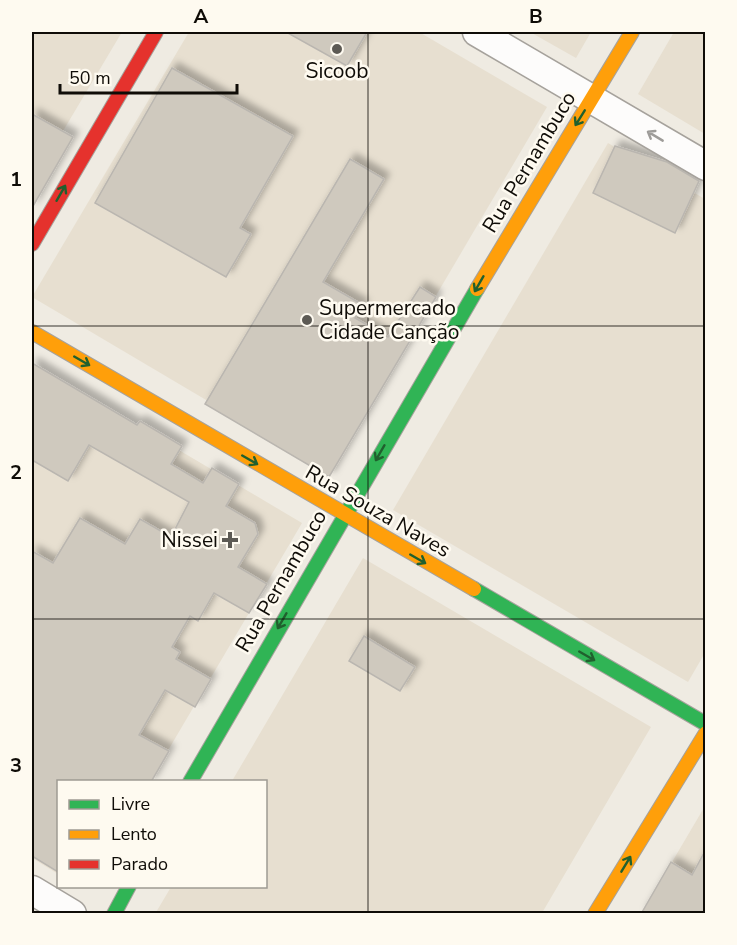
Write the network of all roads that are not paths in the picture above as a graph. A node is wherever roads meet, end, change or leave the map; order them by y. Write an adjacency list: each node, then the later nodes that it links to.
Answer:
1 (156, 32): 6 (street, one-way to 1)
2 (477, 32): 4 (street)
3 (632, 32): 4 (street, Rua Pernambuco)
4 (592, 99): 5 (street, one-way to 4); 8 (street, Rua Pernambuco, one-way to 8)
5 (705, 166)
6 (32, 244)
7 (32, 332): 8 (street, Rua Souza Naves, one-way to 8)
8 (343, 515): 9 (street, Rua Souza Naves, one-way to 9); 11 (street, Rua Pernambuco, one-way to 11)
9 (705, 724)
10 (705, 733): 16 (street, one-way to 10)
11 (191, 780)
12 (128, 888): 15 (street)
13 (32, 890): 14 (street)
14 (72, 914)
15 (114, 914)
16 (596, 914)

